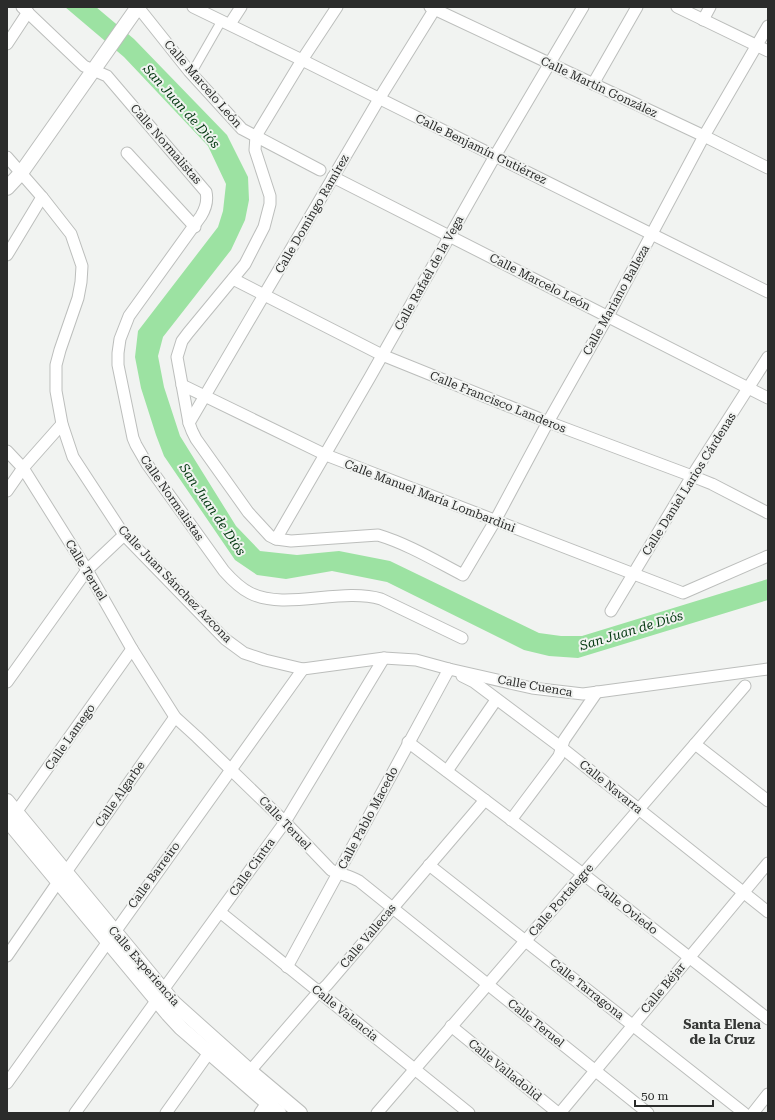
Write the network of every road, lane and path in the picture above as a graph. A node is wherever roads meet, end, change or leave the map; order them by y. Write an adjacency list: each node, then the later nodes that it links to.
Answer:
1 (193, 7): 12 (street, Calle Benjamín Gutiérrez)
2 (241, 7): 12 (street)
3 (337, 7): 17 (street)
4 (583, 7): 18 (street, Calle Rafaél de la Vega)
5 (637, 7): 21 (street)
6 (677, 7): 11 (street)
7 (710, 7): 11 (street)
8 (137, 8): 19 (street); 20 (street, Calle Marcelo León)
9 (433, 8): 18 (street, Calle Martín González); 22 (street, Calle Domingo Ramírez)
10 (25, 10): 14 (street); 19 (street, Calle Normalistas)
11 (703, 20): 15 (street)
12 (226, 22): 17 (street, Calle Benjamín Gutiérrez); 20 (street)
13 (768, 26): 15 (street, Calle Mariano Balleza)
14 (7, 44)
15 (756, 46): 16 (street); 24 (street, Calle Mariano Balleza)
16 (768, 51)
17 (302, 60): 22 (street, Calle Benjamín Gutiérrez); 23 (street)
18 (550, 64): 21 (street, Calle Martín González); 26 (street, Calle Rafaél de la Vega)
19 (96, 66): 30 (street); 34 (street, Calle Normalistas)
20 (192, 74): 23 (street, Calle Marcelo León)
21 (593, 84): 24 (street, Calle Martín González)
22 (379, 99): 26 (street, Calle Benjamín Gutiérrez); 31 (street, Calle Domingo Ramírez)
23 (256, 136): 29 (street, Calle Marcelo León); 38 (street)
24 (704, 136): 28 (street, Calle Martín González); 35 (street, Calle Mariano Balleza)
25 (127, 153): 34 (street)
26 (495, 156): 35 (street, Calle Benjamín Gutiérrez); 36 (street, Calle Rafaél de la Vega)
27 (7, 157): 30 (street, Calle Juan Sánchez Azcona)
28 (768, 168)
29 (320, 170)
30 (21, 173): 32 (street); 33 (street, Calle Juan Sánchez Azcona)
31 (333, 177): 36 (street, Calle Marcelo León); 40 (street, Calle Domingo Ramírez)
32 (7, 188)
33 (42, 197): 37 (street); 50 (street, Calle Juan Sánchez Azcona)
34 (195, 227): 64 (street, Calle Normalistas)
35 (652, 234): 39 (street, Calle Benjamín Gutiérrez); 41 (street, Calle Mariano Balleza)
36 (449, 236): 41 (street, Calle Marcelo León); 42 (street, Calle Rafaél de la Vega)
37 (7, 256)
38 (232, 279): 40 (street, Calle Francisco Landeros); 44 (street)
39 (768, 292)
40 (264, 296): 42 (street, Calle Francisco Landeros); 46 (street, Calle Domingo Ramírez)
41 (608, 316): 45 (street, Calle Marcelo León); 48 (street, Calle Mariano Balleza)
42 (382, 355): 48 (street, Calle Francisco Landeros); 52 (street, Calle Rafaél de la Vega)
43 (768, 357): 45 (street, Calle Daniel Larios Cárdenas)
44 (182, 385): 46 (street, Calle Manuel María Lombardini); 49 (street)
45 (748, 388): 47 (street, Calle Marcelo León); 54 (street, Calle Daniel Larios Cárdenas)
46 (205, 396): 49 (street, Calle Domingo Ramírez); 52 (street, Calle Manuel María Lombardini)
47 (768, 398)
48 (548, 422): 54 (street, Calle Francisco Landeros); 57 (street, Calle Mariano Balleza)
49 (189, 423): 59 (street)
50 (62, 424): 53 (street); 58 (street, Calle Juan Sánchez Azcona)
51 (7, 451): 53 (street, Calle Teruel)
52 (326, 455): 57 (street, Calle Manuel María Lombardini); 59 (street, Calle Rafaél de la Vega)
53 (23, 468): 55 (street); 61 (street, Calle Teruel)
54 (692, 476): 56 (street, Calle Francisco Landeros); 62 (street, Calle Daniel Larios Cárdenas)
55 (7, 491)
56 (768, 514)
57 (495, 521): 59 (street, Calle Mariano Balleza); 62 (street, Calle Manuel María Lombardini)
58 (124, 535): 61 (street); 67 (street, Calle Juan Sánchez Azcona)
59 (276, 539)
60 (768, 556): 62 (street, Calle Manuel María Lombardini)
61 (86, 570): 65 (street, Calle Teruel); 70 (street)
62 (633, 574): 63 (street, Calle Daniel Larios Cárdenas)
63 (611, 611)
64 (462, 638)
65 (132, 649): 74 (street, Calle Teruel); 84 (street, Calle Lamego)
66 (384, 658): 67 (street, Calle Cuenca); 68 (street, Calle Cuenca); 86 (street, Calle Cintra)
67 (302, 669): 78 (street, Calle Barreiro)
68 (449, 669): 72 (street, Calle Cuenca); 73 (street, Calle Navarra); 75 (street, Calle Pablo Macedo)
69 (768, 669): 72 (street, Calle Cuenca)
70 (7, 682)
71 (745, 686): 76 (street, Calle Portalegre)
72 (597, 692): 77 (street)
73 (496, 700): 77 (street, Calle Navarra); 79 (street)
74 (175, 717): 78 (street, Calle Teruel); 91 (street, Calle Algarbe)
75 (408, 742): 79 (street, Calle Oviedo); 89 (street, Calle Pablo Macedo)
76 (696, 744): 82 (street); 83 (street, Calle Portalegre)
77 (562, 748): 83 (street, Calle Navarra); 85 (street)
78 (230, 769): 86 (street, Calle Teruel); 96 (street, Calle Barreiro)
79 (447, 771): 80 (street, Calle Oviedo)
80 (485, 800): 85 (street, Calle Oviedo); 88 (street, Calle Vallecas)
81 (7, 801): 84 (street, Calle Experiencia)
82 (768, 801)
83 (639, 809): 90 (street, Calle Portalegre); 92 (street, Calle Navarra)
84 (10, 820): 91 (street, Calle Experiencia)
85 (511, 820): 90 (street, Calle Oviedo)
86 (285, 822): 89 (street, Calle Teruel); 94 (street, Calle Cintra)
87 (768, 863): 92 (street, Calle Béjar)
88 (429, 865): 93 (street, Calle Vallecas); 97 (street, Calle Tarragona)
89 (338, 873): 93 (street, Calle Teruel); 100 (street, Calle Pablo Macedo)
90 (583, 874): 97 (street, Calle Portalegre); 99 (street, Calle Oviedo)
91 (62, 877): 96 (street, Calle Experiencia); 98 (street, Calle Algarbe)
92 (744, 893): 95 (street, Calle Navarra); 99 (street, Calle Béjar)
93 (392, 908): 101 (street, Calle Teruel); 102 (street, Calle Vallecas)
94 (220, 912): 100 (street, Calle Valencia); 103 (street, Calle Cintra)
95 (768, 912)
96 (111, 936): 103 (street, Calle Experiencia); 111 (street, Calle Barreiro)
97 (526, 940): 101 (street, Calle Portalegre); 105 (street, Calle Tarragona)
98 (7, 956)
99 (689, 957): 104 (street, Calle Oviedo); 105 (street, Calle Béjar)
100 (287, 967): 102 (street, Calle Valencia)
101 (488, 984): 106 (street, Calle Portalegre); 109 (street, Calle Teruel)
102 (320, 992): 108 (street, Calle Valencia); 110 (street, Calle Vallecas)
103 (160, 995): 107 (street, Calle Experiencia); 114 (street, Calle Cintra)
104 (768, 1019)
105 (632, 1025): 109 (street, Calle Béjar); 122 (street, Calle Tarragona)
106 (451, 1026): 108 (street, Calle Portalegre); 120 (street, Calle Valladolid)
107 (213, 1047): 110 (street, Calle Experiencia); 113 (street, Calle Experiencia); 115 (street)
108 (414, 1069): 118 (street, Calle Portalegre); 119 (street, Calle Valencia)
109 (595, 1070): 120 (street, Calle Béjar); 121 (street, Calle Teruel)
110 (250, 1071): 113 (street, Calle Experiencia)
111 (7, 1083)
112 (768, 1094): 123 (street)
113 (268, 1103): 116 (street, Calle Experiencia); 117 (street, Calle Experiencia)
114 (75, 1113)
115 (166, 1113)
116 (279, 1113)
117 (300, 1113)
118 (377, 1113)
119 (469, 1113)
120 (559, 1113)
121 (648, 1113)
122 (744, 1113)
123 (753, 1113)

